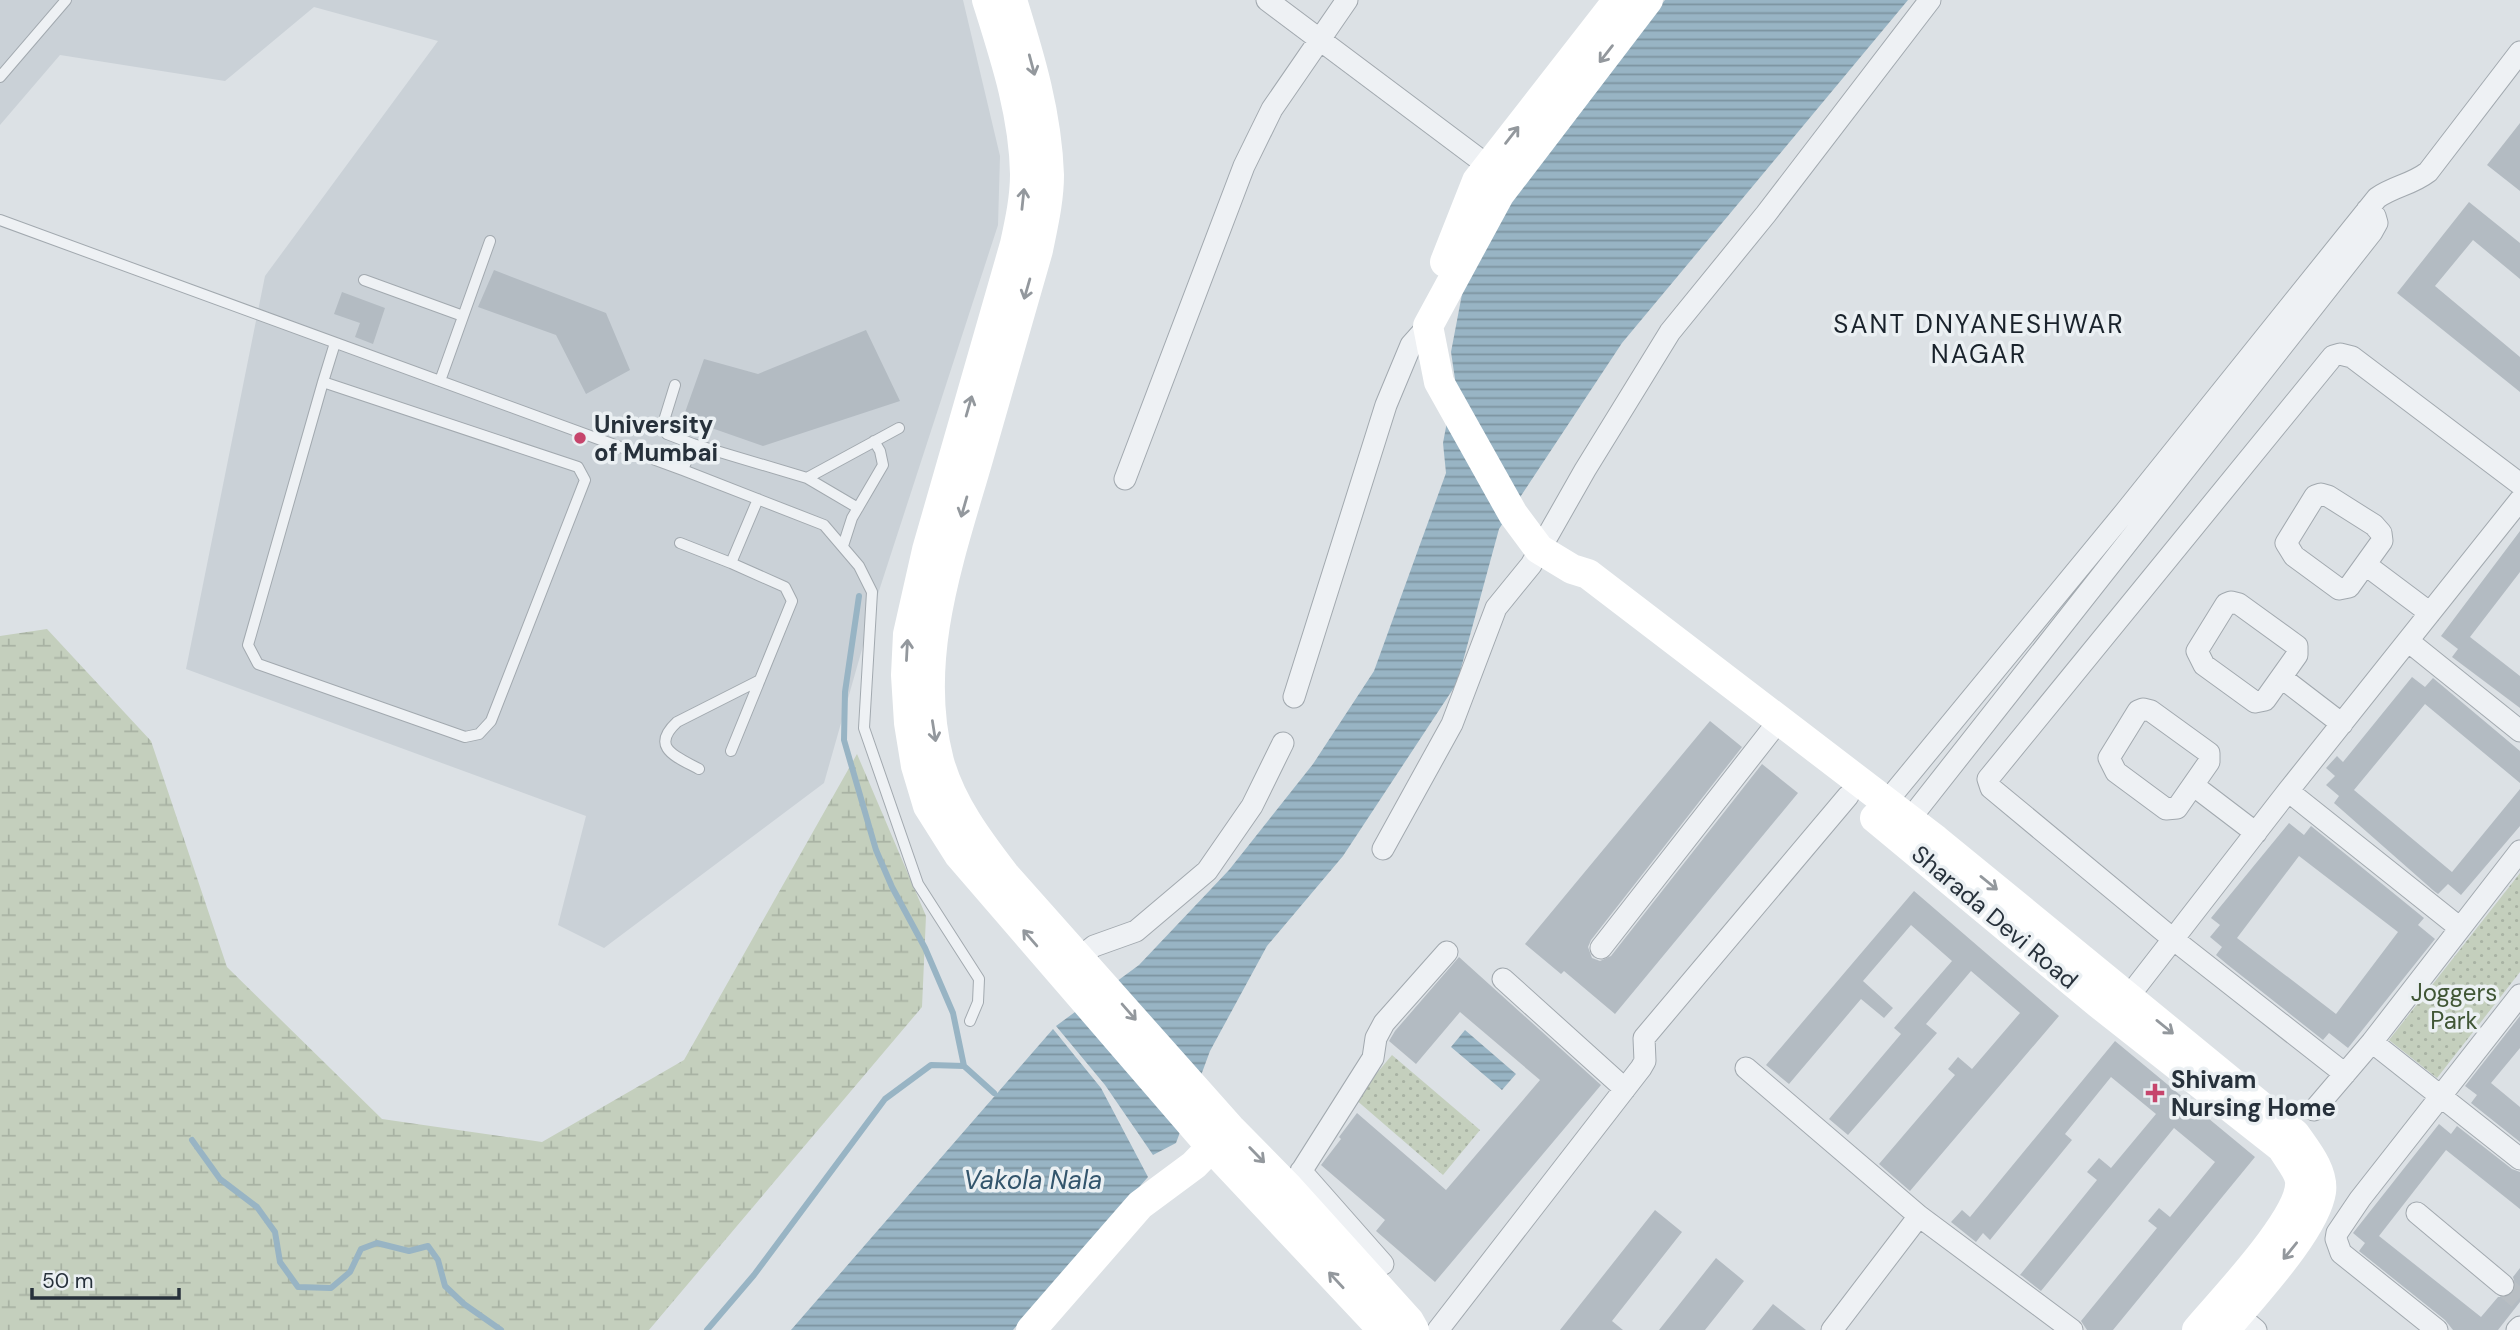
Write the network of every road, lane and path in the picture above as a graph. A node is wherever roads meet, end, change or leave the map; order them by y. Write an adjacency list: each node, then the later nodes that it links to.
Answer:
1 (66, 0): 11 (lane)
2 (988, 0): 37 (street, one-way to 2)
3 (1012, 0): 37 (street, one-way to 37)
4 (1267, 0): 9 (street)
5 (1347, 0): 9 (street)
6 (1618, 0): 12 (street)
7 (1648, 0): 12 (street, one-way to 12)
8 (1930, 0): 36 (street)
9 (1318, 40): 13 (street); 29 (street)
10 (2520, 52): 20 (street)
11 (0, 77)
12 (1571, 81): 13 (street)
13 (1499, 174): 18 (street)
14 (0, 220): 19 (lane)
15 (490, 241): 17 (lane)
16 (364, 280): 17 (lane)
17 (463, 316): 21 (lane)
18 (1432, 317): 36 (street); 44 (street)
19 (335, 343): 21 (lane); 22 (lane)
20 (2265, 353): 50 (street); 52 (street)
21 (440, 381): 27 (lane)
22 (323, 382): 22 (lane)
23 (675, 385): 26 (lane)
24 (899, 428): 25 (lane)
25 (874, 441): 28 (lane); 33 (lane)
26 (693, 444): 27 (lane); 28 (lane)
27 (683, 470): 31 (lane)
28 (807, 478): 33 (lane)
29 (1125, 478)
30 (2520, 484): 62 (street)
31 (758, 499): 35 (lane); 38 (lane)
32 (2520, 500): 40 (street)
33 (858, 508): 35 (lane)
34 (680, 543): 38 (lane)
35 (843, 546): 69 (lane)
36 (1539, 549): 45 (street, Sharada Devi Road); 59 (street)
37 (939, 553): 65 (street, one-way to 65); 76 (street, one-way to 37)
38 (731, 563): 43 (lane)
39 (2366, 565): 39 (street); 40 (street)
40 (2430, 613): 41 (street)
41 (2408, 641): 46 (street); 47 (street)
42 (2282, 678): 42 (street); 46 (street)
43 (760, 680): 51 (lane); 53 (lane)
44 (1294, 697)
45 (1745, 704): 48 (street, Sharada Devi Road); 57 (street)
46 (2342, 724): 55 (street)
47 (2520, 731)
48 (1770, 732): 56 (street, Sharada Devi Road); 63 (street)
49 (1283, 743): 65 (street)
50 (1929, 750): 52 (street); 57 (street)
51 (731, 751)
52 (1952, 766): 57 (street)
53 (699, 769)
54 (2193, 785): 54 (street); 58 (street)
55 (2288, 791): 58 (street); 61 (street)
56 (1848, 796): 57 (street, Sharada Devi Road); 73 (street)
57 (1891, 819): 67 (street, Sharada Devi Road); 67 (street, Sharada Devi Road, one-way to 67)
58 (2256, 833): 62 (street)
59 (1383, 849)
60 (2520, 851): 61 (street)
61 (2460, 928): 70 (street)
62 (2173, 939): 67 (street); 72 (street)
63 (1601, 948)
64 (1447, 952): 79 (street)
65 (1082, 959): 76 (street, one-way to 76)
66 (1503, 979): 73 (street)
67 (2110, 991): 83 (street, Sharada Devi Road, one-way to 83); 90 (street, Sharada Devi Road)
68 (2520, 995): 74 (street)
69 (970, 1021)
70 (2372, 1042): 72 (street); 74 (street)
71 (1746, 1068): 81 (street)
72 (2345, 1074): 75 (street)
73 (1625, 1089): 87 (street)
74 (2440, 1097): 78 (street); 91 (street)
75 (2314, 1110)
76 (1201, 1115): 77 (street)
77 (1221, 1138): 79 (street); 84 (street)
78 (2520, 1159)
79 (1286, 1189): 85 (street, one-way to 79); 86 (street)
80 (2417, 1213): 82 (street)
81 (1919, 1216): 88 (street); 89 (street)
82 (2503, 1285)
83 (2240, 1325)
84 (1031, 1330)
85 (1383, 1330)
86 (1414, 1330)
87 (1438, 1330)
88 (1832, 1330)
89 (2072, 1330)
90 (2197, 1330)
91 (2437, 1330)

